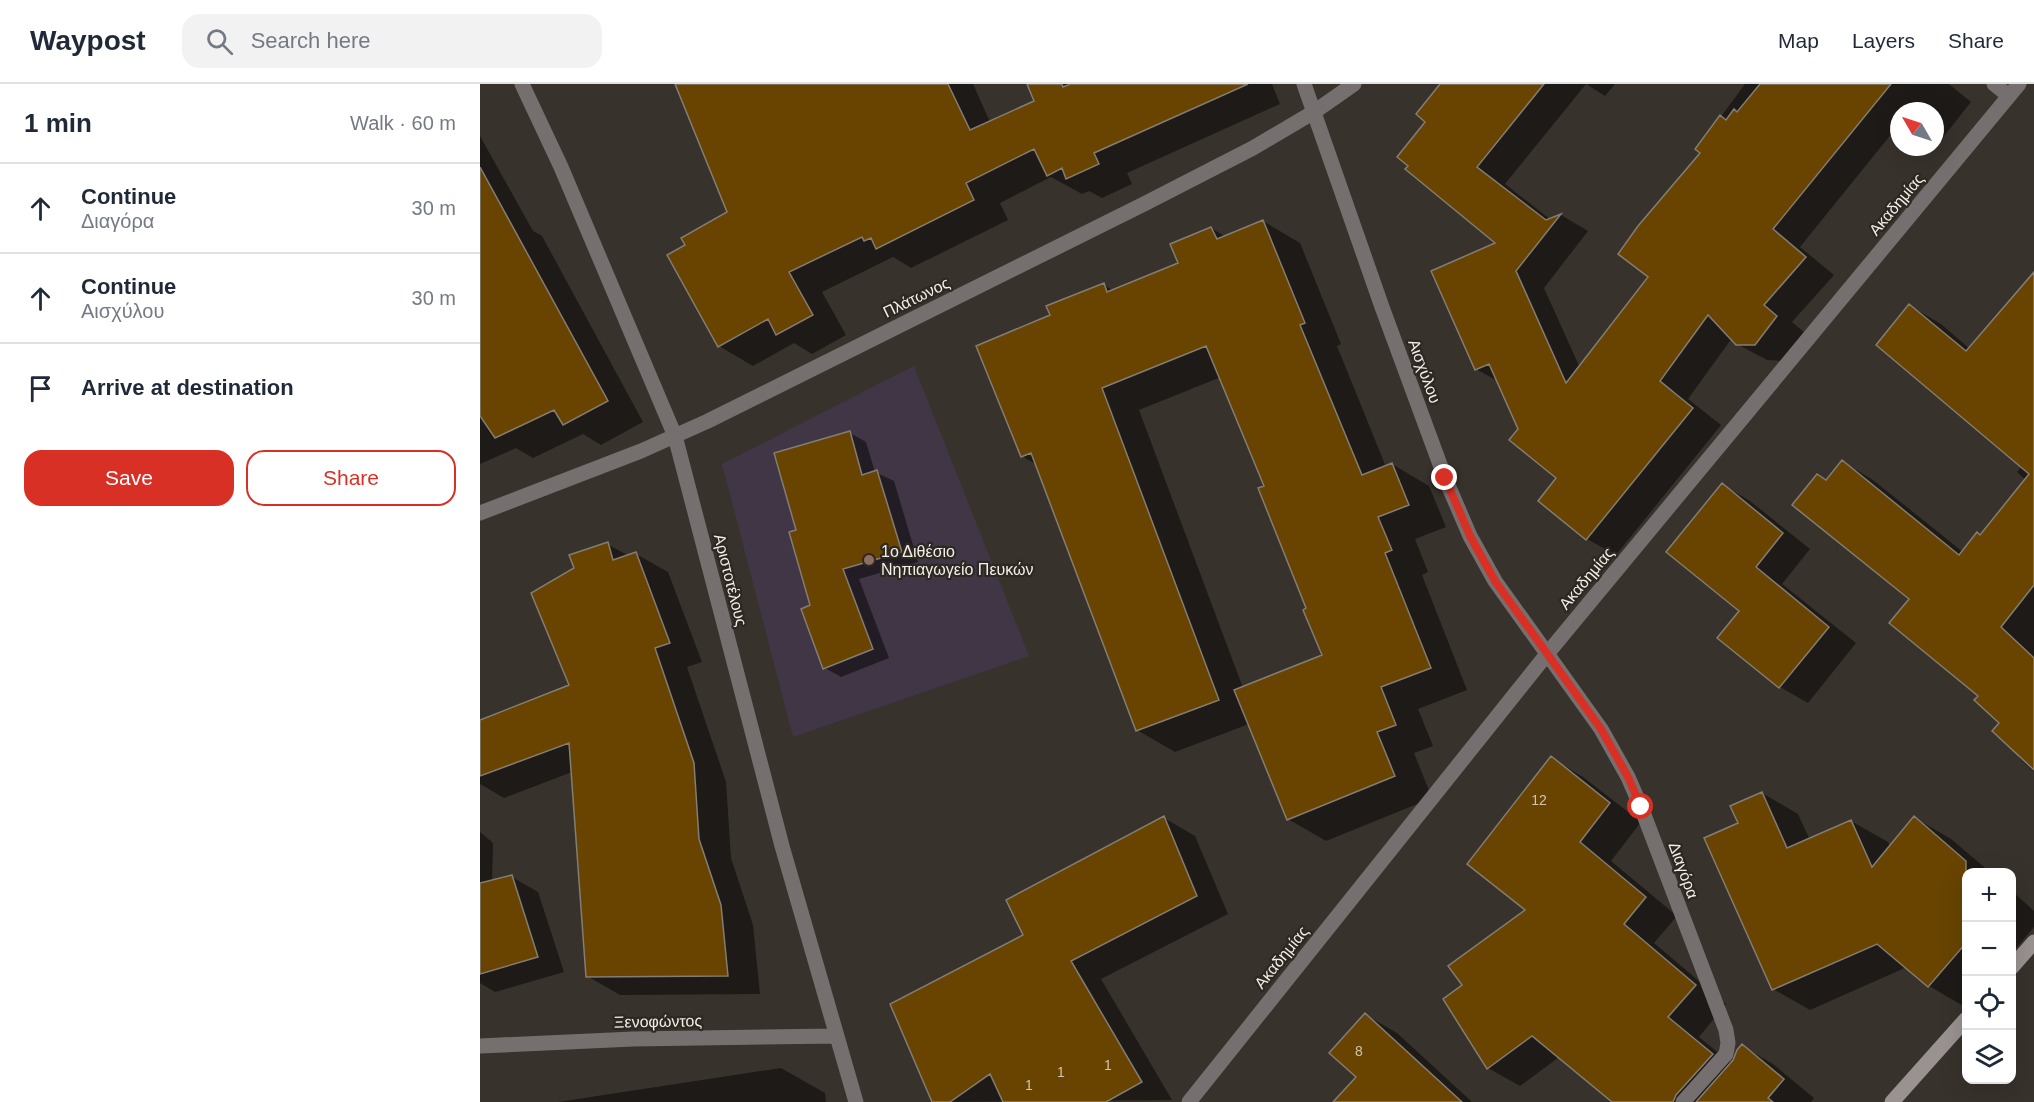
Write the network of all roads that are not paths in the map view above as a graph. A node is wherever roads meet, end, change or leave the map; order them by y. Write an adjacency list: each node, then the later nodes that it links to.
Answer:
1 (522, 84): 8 (street, Αριστοτέλους)
2 (1304, 84): 7 (street, Αισχύλου)
3 (1354, 84): 7 (street, Πλάτωνος)
4 (1994, 84): 6 (street)
5 (2019, 84): 6 (street, Ακαδημίας)
6 (2009, 96): 10 (street, Ακαδημίας)
7 (1314, 112): 8 (street, Πλάτωνος); 10 (street, Αισχύλου)
8 (675, 436): 9 (street, Πλάτωνος); 14 (street, Αριστοτέλους)
9 (480, 513)
10 (1547, 654): 17 (street, Ακαδημίας); 18 (street, Διαγόρα)
11 (2034, 942): 12 (street)
12 (2016, 962)
13 (1962, 1023): 19 (street)
14 (836, 1036): 15 (street, Ξενοφώντος); 16 (street, Αριστοτέλους)
15 (480, 1046)
16 (856, 1102)
17 (1189, 1102)
18 (1683, 1102)
19 (1892, 1102)

